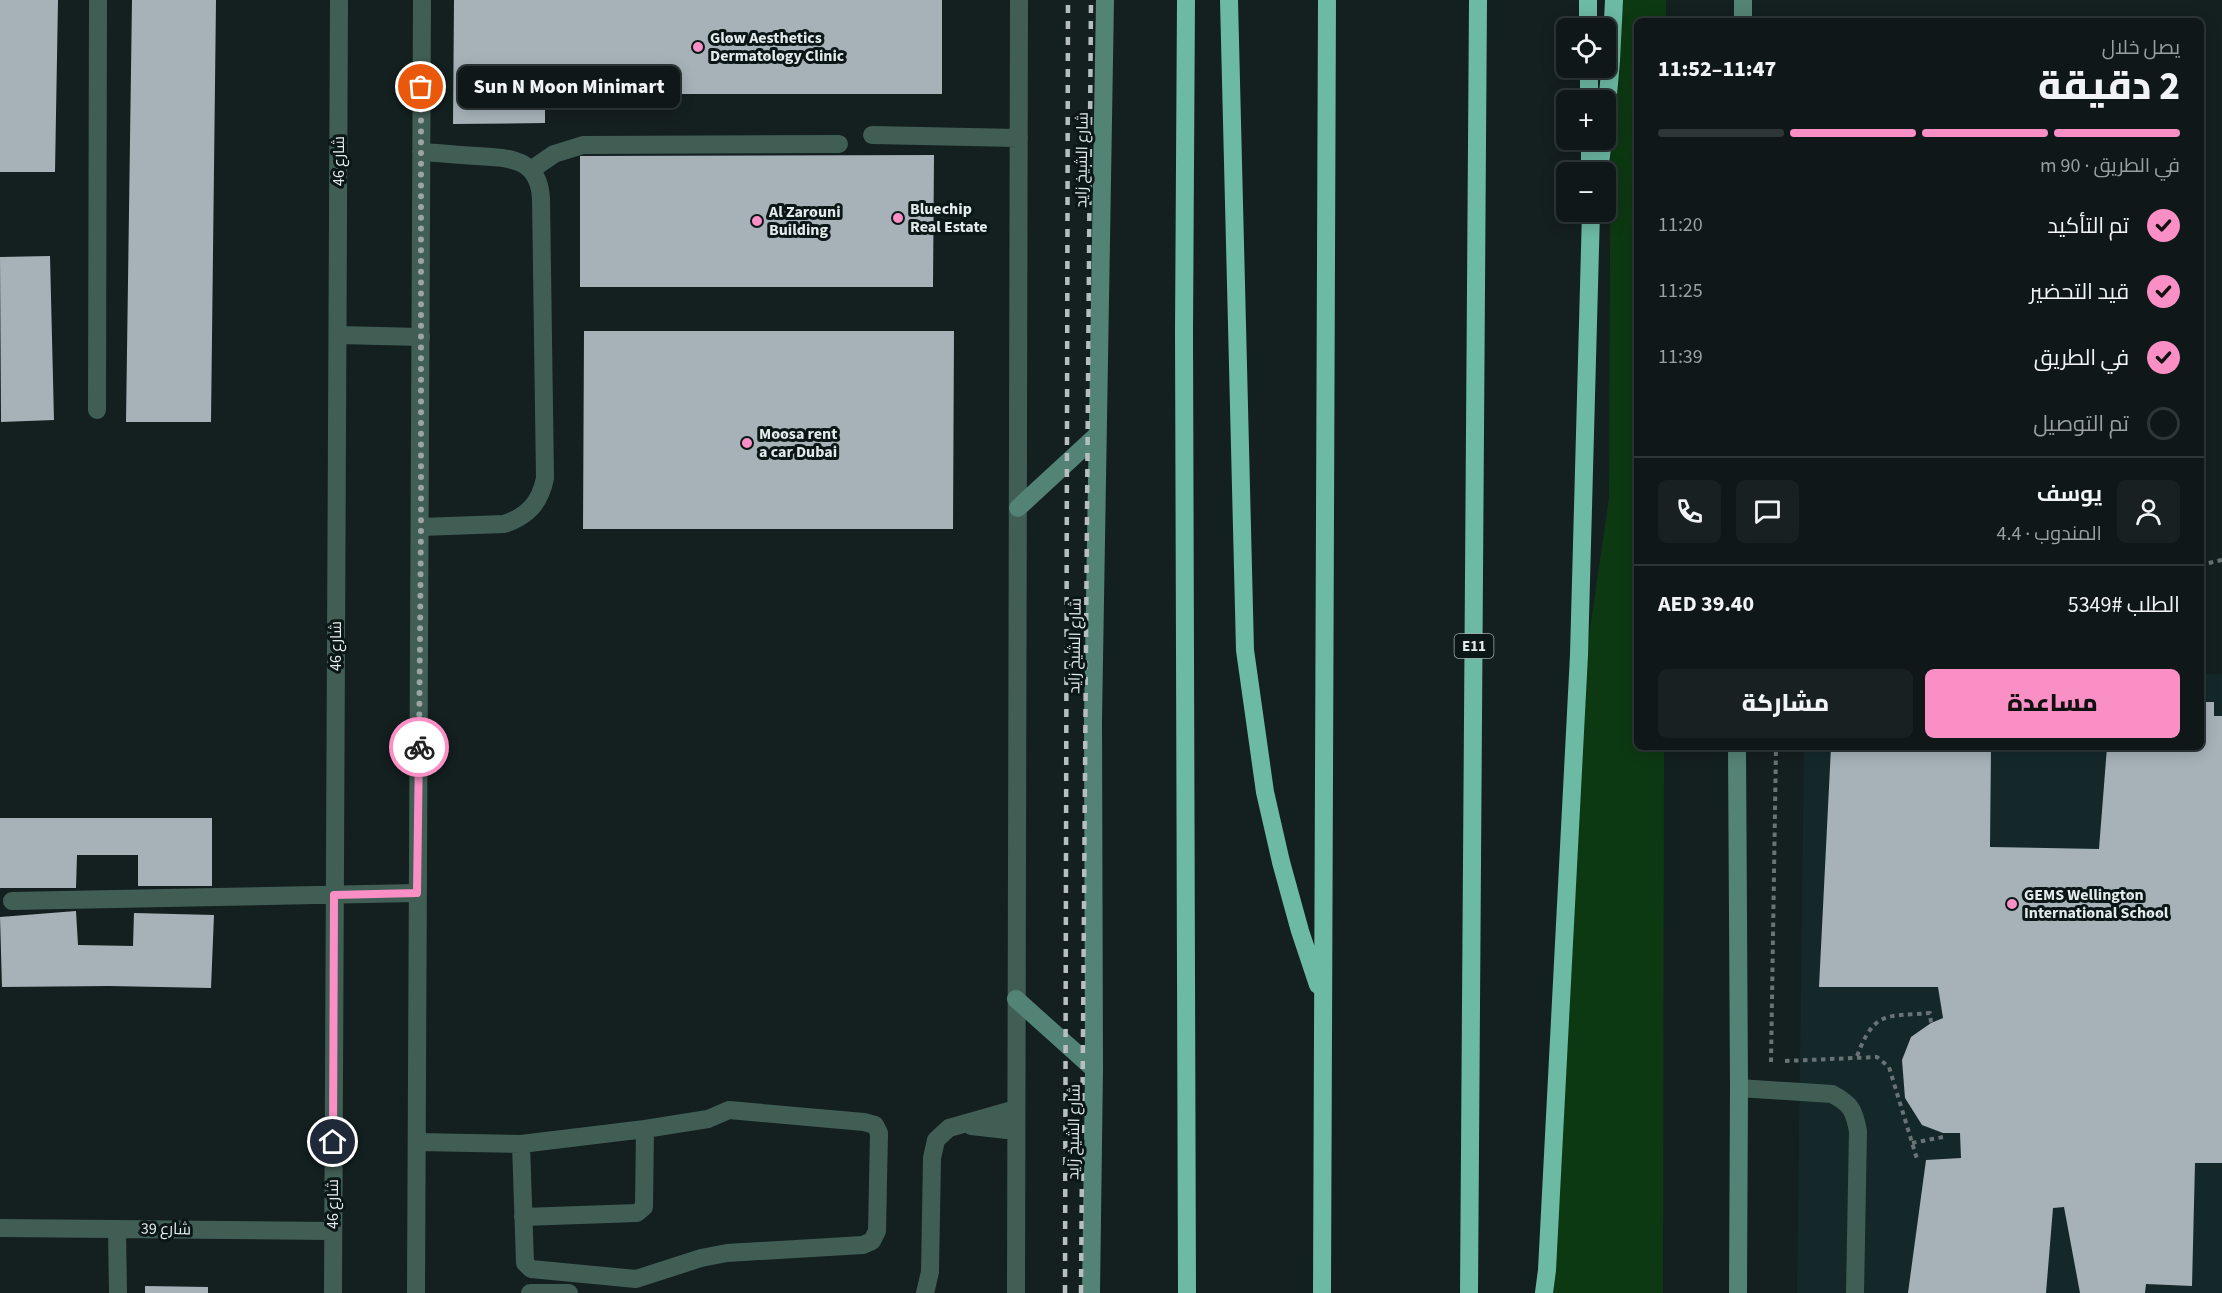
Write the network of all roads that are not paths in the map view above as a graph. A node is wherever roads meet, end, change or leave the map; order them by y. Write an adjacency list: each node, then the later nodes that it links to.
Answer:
1 (98, 0): 24 (street)
2 (339, 0): 22 (street, شارع 46)
3 (422, 0): 19 (street)
4 (1019, 0): 17 (street)
5 (1105, 0): 25 (street, شارع الشيخ زايد)
6 (1186, 0): 54 (highway)
7 (1228, 0): 33 (highway)
8 (1328, 0): 33 (highway)
9 (1478, 0): 56 (highway, E11)
10 (1588, 0): 13 (highway)
11 (1614, 0): 15 (highway)
12 (1743, 0): 14 (street)
13 (1588, 18)
14 (1743, 18)
15 (1608, 90)
16 (872, 135): 17 (street)
17 (1018, 138): 26 (street)
18 (838, 144): 20 (street)
19 (421, 152): 20 (street); 23 (street)
20 (531, 170): 27 (street)
21 (1592, 222): 57 (highway)
22 (338, 334): 23 (street); 30 (street, شارع 46)
23 (421, 337): 27 (street)
24 (97, 410)
25 (1097, 435): 26 (street); 34 (street, شارع الشيخ زايد)
26 (1018, 508): 32 (street)
27 (421, 527): 29 (street)
28 (1737, 750): 35 (street)
29 (417, 893): 30 (street); 40 (street)
30 (334, 895): 31 (street); 45 (street, شارع 46)
31 (12, 902)
32 (1016, 999): 34 (street); 36 (street)
33 (1323, 999): 55 (highway)
34 (1094, 1069): 53 (street, شارع الشيخ زايد)
35 (1739, 1088): 58 (street); 59 (street)
36 (1016, 1109): 37 (street); 39 (street)
37 (964, 1125): 39 (street); 51 (street)
38 (645, 1129): 41 (street); 42 (street); 42 (street)
39 (1016, 1131): 52 (street)
40 (417, 1142): 41 (street); 48 (street)
41 (521, 1144): 42 (street)
42 (523, 1217)
43 (0, 1228): 44 (street, شارع 39)
44 (117, 1229): 45 (street, شارع 39); 46 (street)
45 (333, 1231): 47 (street, شارع 46)
46 (118, 1293)
47 (333, 1293)
48 (416, 1293)
49 (530, 1293): 50 (street)
50 (569, 1293)
51 (925, 1293)
52 (1016, 1293)
53 (1091, 1293)
54 (1187, 1293)
55 (1322, 1293)
56 (1469, 1293)
57 (1544, 1293)
58 (1738, 1293)
59 (1855, 1293)

